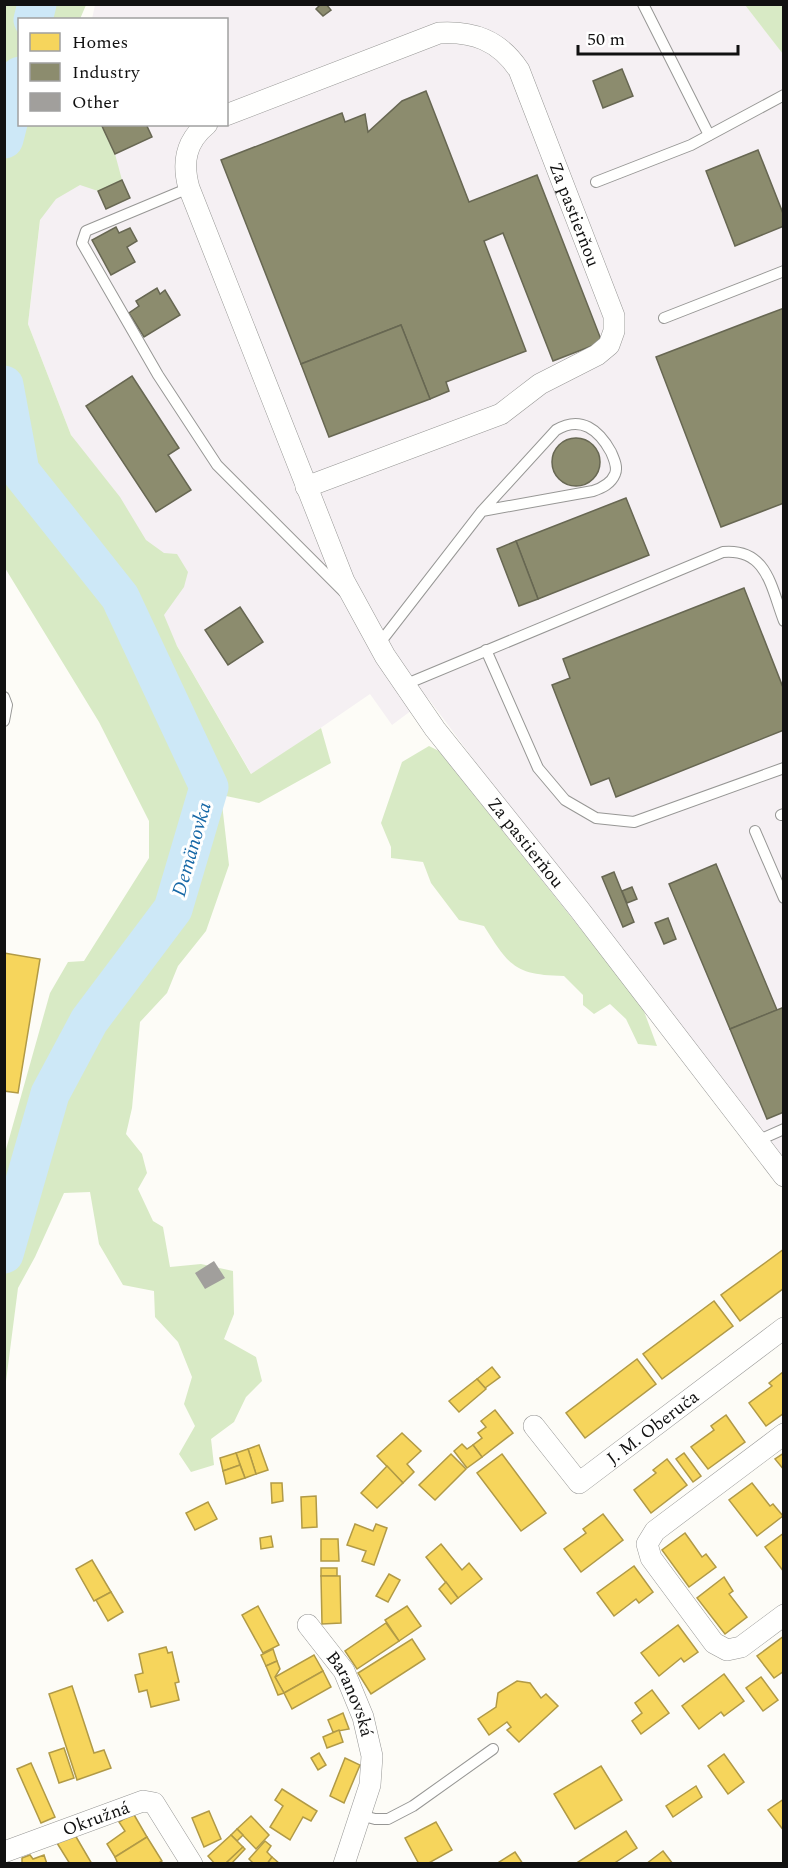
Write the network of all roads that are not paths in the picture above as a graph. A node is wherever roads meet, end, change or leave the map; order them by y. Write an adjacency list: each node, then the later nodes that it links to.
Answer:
1 (643, 4): 5 (lane)
2 (783, 95): 5 (lane)
3 (228, 114): 10 (street, Za pastierňou)
4 (206, 126): 7 (street, Za pastierňou)
5 (709, 135): 6 (lane)
6 (596, 182)
7 (189, 189): 10 (street, Za pastierňou); 12 (lane)
8 (783, 271): 9 (lane)
9 (663, 318)
10 (306, 487): 12 (street, Za pastierňou)
11 (482, 511): 11 (lane); 14 (lane)
12 (353, 600): 14 (street, Za pastierňou)
13 (783, 621): 15 (lane)
14 (379, 644): 16 (street, Za pastierňou)
15 (486, 650): 16 (lane); 19 (lane)
16 (404, 685): 23 (street, Za pastierňou)
17 (4, 697): 18 (lane)
18 (4, 721)
19 (783, 768)
20 (755, 831): 21 (lane)
21 (783, 898)
22 (783, 1129): 23 (lane)
23 (758, 1141): 24 (street, Za pastierňou)
24 (783, 1176)
25 (783, 1328): 26 (street, J. M. Oberuča)
26 (534, 1426)
27 (783, 1434): 28 (street)
28 (783, 1615)
29 (308, 1625): 31 (street, Baranovská)
30 (493, 1749): 31 (lane)
31 (360, 1815): 34 (street)
32 (4, 1852): 33 (street, Okružná)
33 (192, 1863)
34 (344, 1863)

